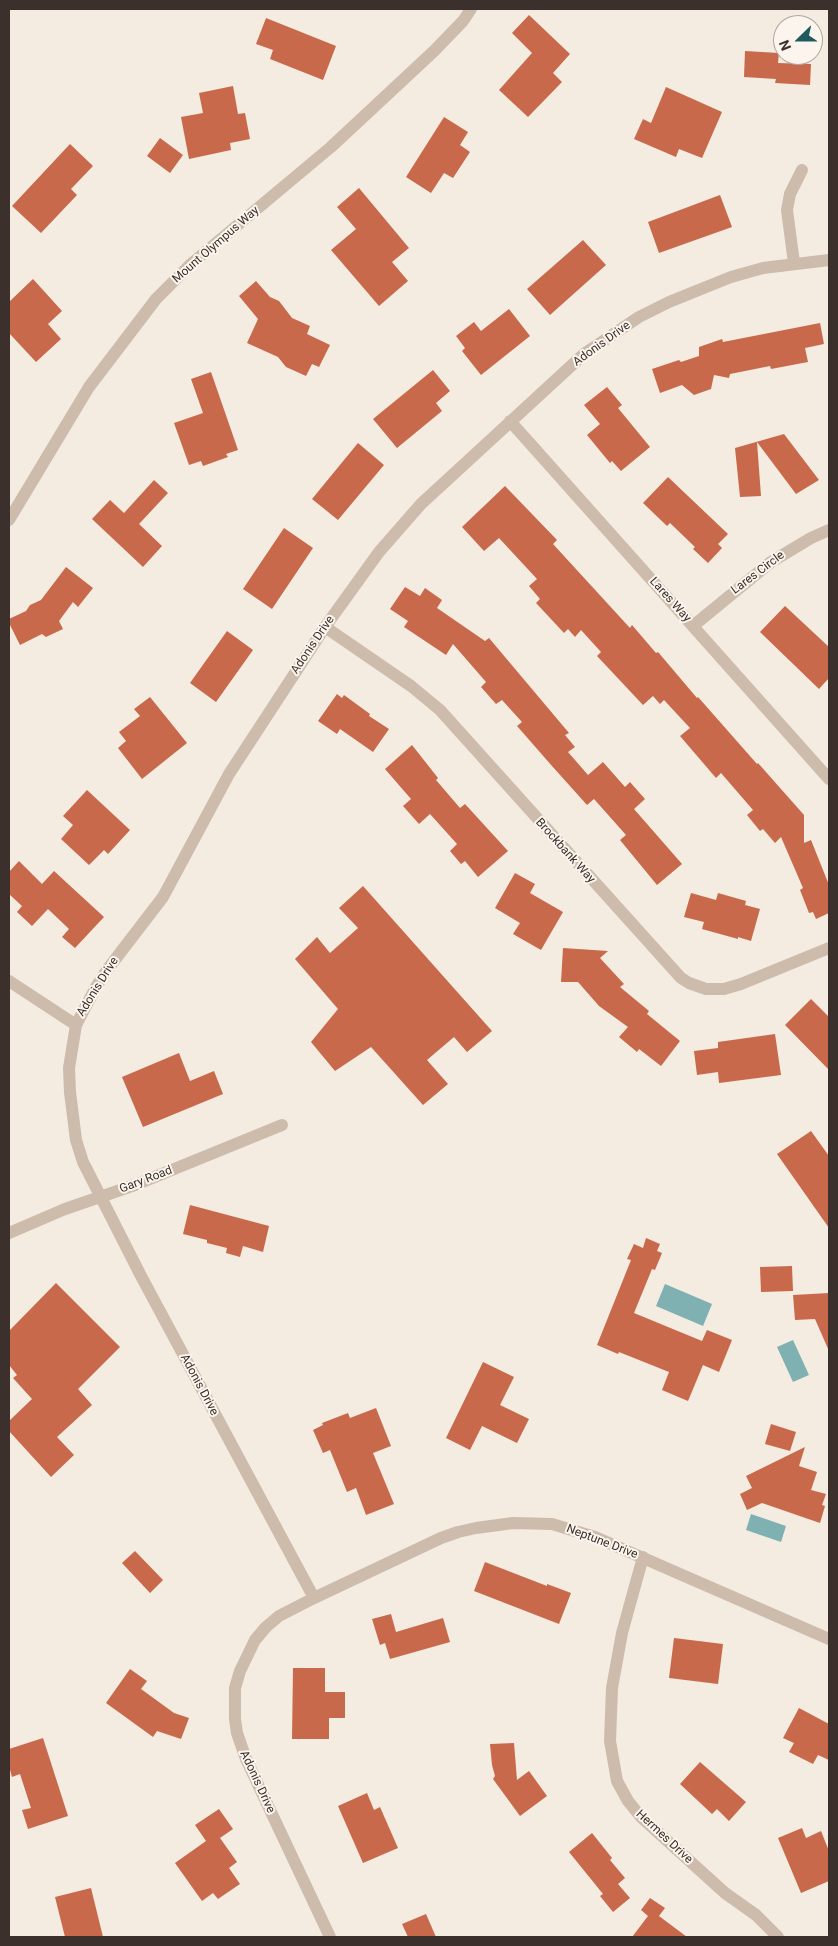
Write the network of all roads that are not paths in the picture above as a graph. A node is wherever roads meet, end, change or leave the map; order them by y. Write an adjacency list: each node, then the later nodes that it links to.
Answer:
1 (470, 9): 6 (street, Mount Olympus Way)
2 (802, 170): 4 (street)
3 (829, 260): 4 (street, Adonis Drive)
4 (794, 263): 5 (street, Adonis Drive)
5 (510, 421): 8 (street, Lares Way); 9 (street, Adonis Drive)
6 (9, 520)
7 (829, 530): 8 (street, Lares Circle)
8 (694, 626): 10 (street, Lares Way)
9 (325, 627): 11 (street, Brockbank Way); 13 (street, Adonis Drive)
10 (829, 778)
11 (829, 948)
12 (9, 982): 13 (street)
13 (76, 1025): 15 (street, Adonis Drive)
14 (282, 1125): 15 (street, Gary Road)
15 (100, 1197): 16 (street, Gary Road); 18 (street, Adonis Drive)
16 (9, 1233)
17 (643, 1557): 18 (street, Neptune Drive); 19 (street, Neptune Drive); 21 (street, Hermes Drive)
18 (314, 1598): 20 (street, Adonis Drive)
19 (829, 1639)
20 (330, 1937)
21 (778, 1937)

